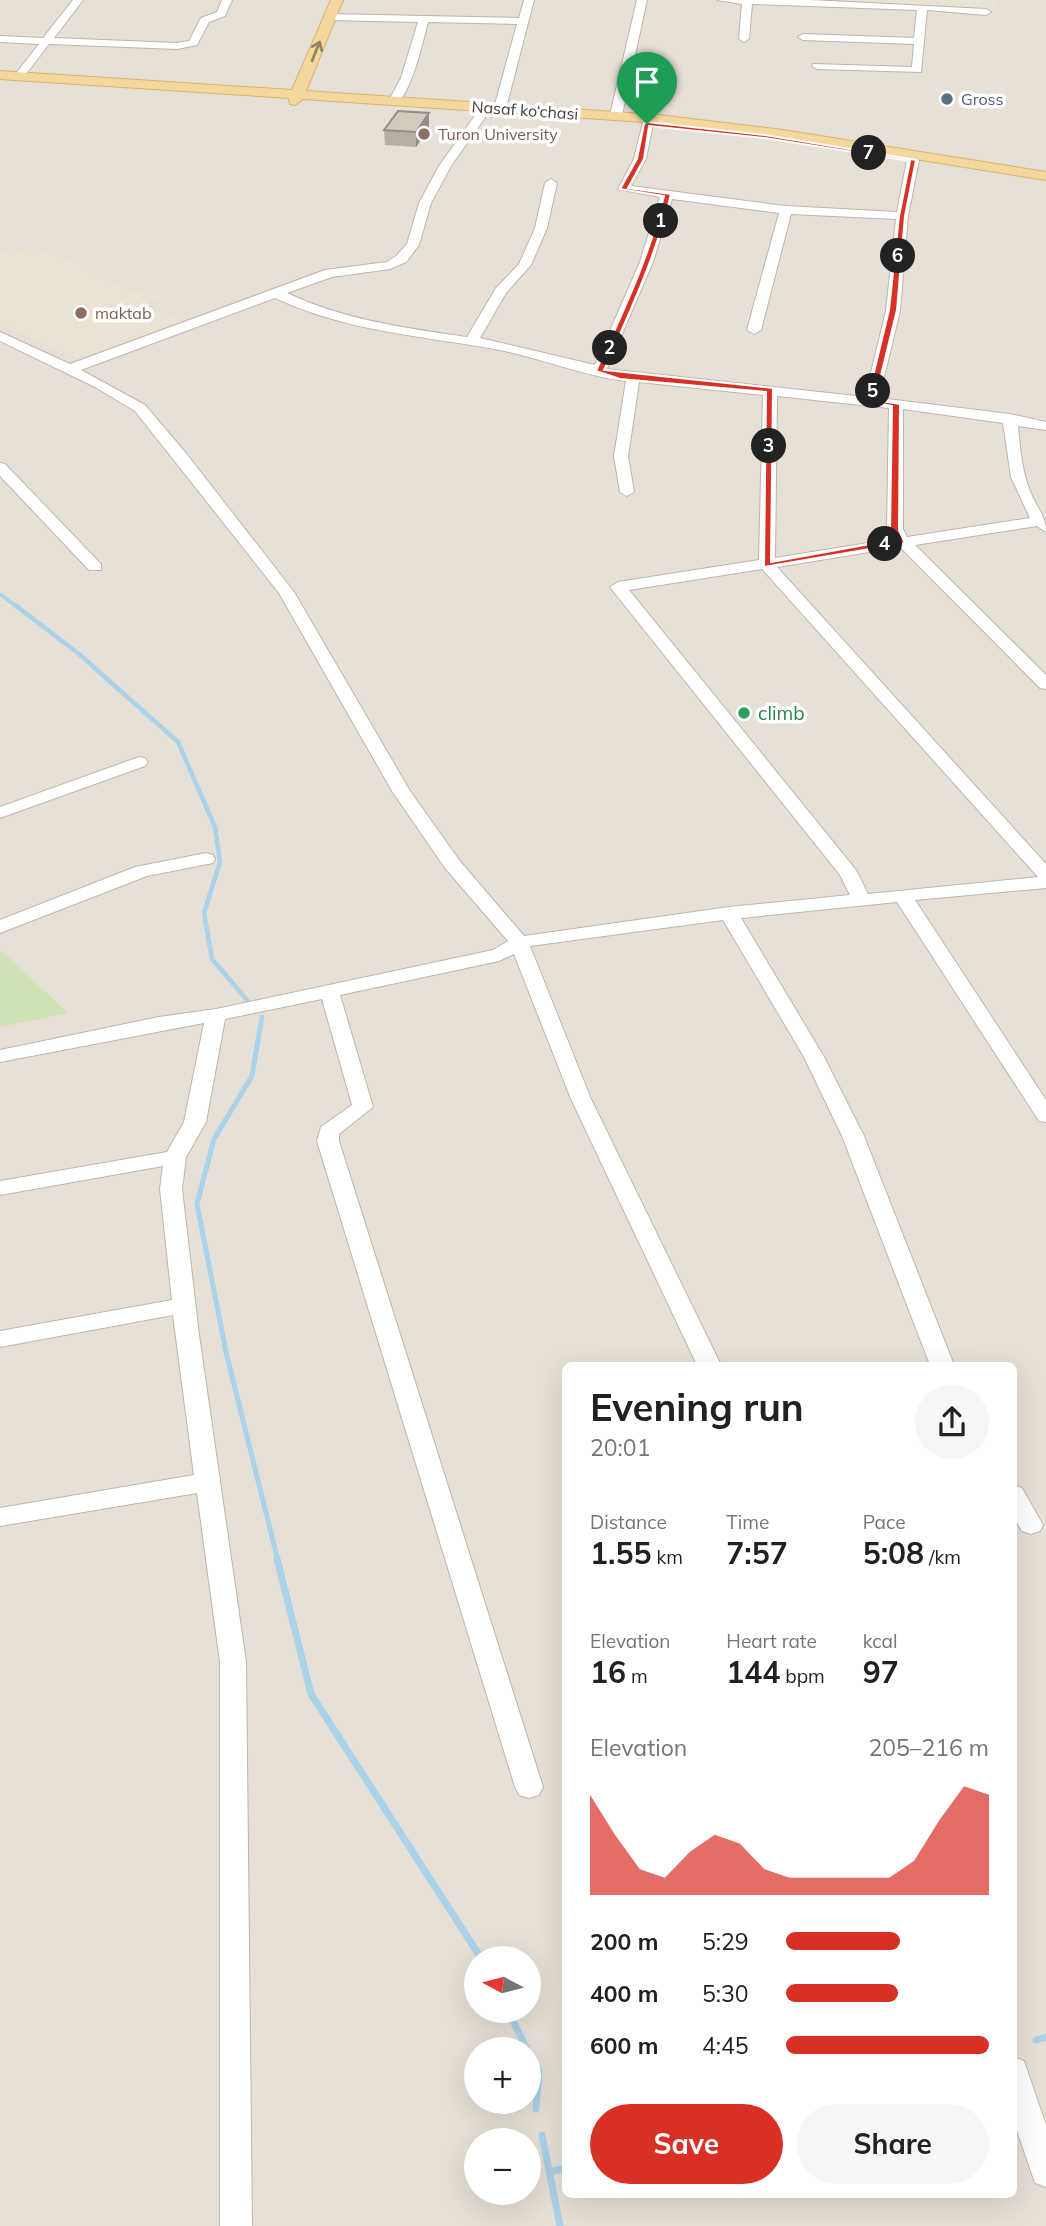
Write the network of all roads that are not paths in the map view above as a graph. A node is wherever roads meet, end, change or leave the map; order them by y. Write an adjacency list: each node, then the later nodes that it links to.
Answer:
1 (78, 0): 17 (street)
2 (226, 0): 17 (street)
3 (337, 0): 10 (main road)
4 (529, 0): 12 (street)
5 (642, 0): 26 (street)
6 (722, 0): 7 (street)
7 (747, 1): 8 (street); 15 (street)
8 (922, 7): 9 (street); 16 (street)
9 (986, 12)
10 (329, 18): 11 (street); 22 (main road, one-way to 10)
11 (424, 19): 12 (street); 23 (street)
12 (524, 20): 24 (street)
13 (803, 37): 16 (street)
14 (0, 39): 17 (street)
15 (744, 39)
16 (921, 41): 18 (street)
17 (47, 42): 20 (street)
18 (817, 66)
19 (0, 75): 20 (main road, Nasaf ko‘chasi)
20 (19, 76): 22 (main road, Nasaf ko‘chasi)
21 (0, 81): 22 (main road, Nasaf ko‘chasi)
22 (288, 95): 23 (main road, Nasaf ko‘chasi); 25 (main road, Nasaf ko‘chasi)
23 (394, 102): 24 (main road, Nasaf ko‘chasi)
24 (500, 108): 26 (main road, Nasaf ko‘chasi)
25 (483, 112): 27 (main road, Nasaf ko‘chasi); 35 (street)
26 (616, 115): 29 (main road, Nasaf ko‘chasi)
27 (647, 124): 28 (main road, Nasaf ko‘chasi); 32 (street)
28 (913, 160): 30 (main road, Nasaf ko‘chasi); 34 (street)
29 (1046, 176)
30 (1046, 181)
31 (551, 183): 38 (street)
32 (667, 194): 33 (street); 40 (street)
33 (786, 210): 34 (street); 36 (street)
34 (902, 216): 43 (street)
35 (274, 292): 38 (street); 39 (street)
36 (754, 330)
37 (0, 336): 39 (street)
38 (472, 340): 40 (street)
39 (70, 369): 63 (street)
40 (599, 371): 41 (street)
41 (632, 377): 42 (street); 48 (street)
42 (770, 390): 43 (street); 51 (street)
43 (871, 401): 44 (street)
44 (896, 404): 45 (street); 50 (street)
45 (1010, 418): 46 (street); 49 (street)
46 (1046, 426)
47 (0, 467): 52 (street)
48 (627, 492)
49 (1042, 524): 50 (street)
50 (902, 541): 51 (street); 53 (street)
51 (767, 565): 57 (street); 60 (street)
52 (94, 567)
53 (1046, 684)
54 (139, 762): 55 (street)
55 (0, 813)
56 (205, 859): 62 (street)
57 (1046, 874)
58 (1046, 882): 59 (street)
59 (902, 894): 60 (street); 67 (street)
60 (862, 898): 61 (street)
61 (729, 913): 63 (street); 73 (street)
62 (1, 926)
63 (519, 942): 64 (street); 72 (street)
64 (329, 990): 65 (street); 78 (street)
65 (216, 1015): 66 (street); 68 (street)
66 (0, 1056)
67 (1046, 1116)
68 (175, 1157): 69 (street); 70 (street)
69 (0, 1188)
70 (184, 1306): 71 (street); 74 (street)
71 (0, 1339)
72 (708, 1362)
73 (941, 1362)
74 (208, 1482): 76 (street); 81 (street)
75 (1017, 1502): 77 (street)
76 (0, 1517)
77 (1030, 1526)
78 (529, 1787)
79 (1017, 2083): 80 (street)
80 (1046, 2174)
81 (236, 2226)

